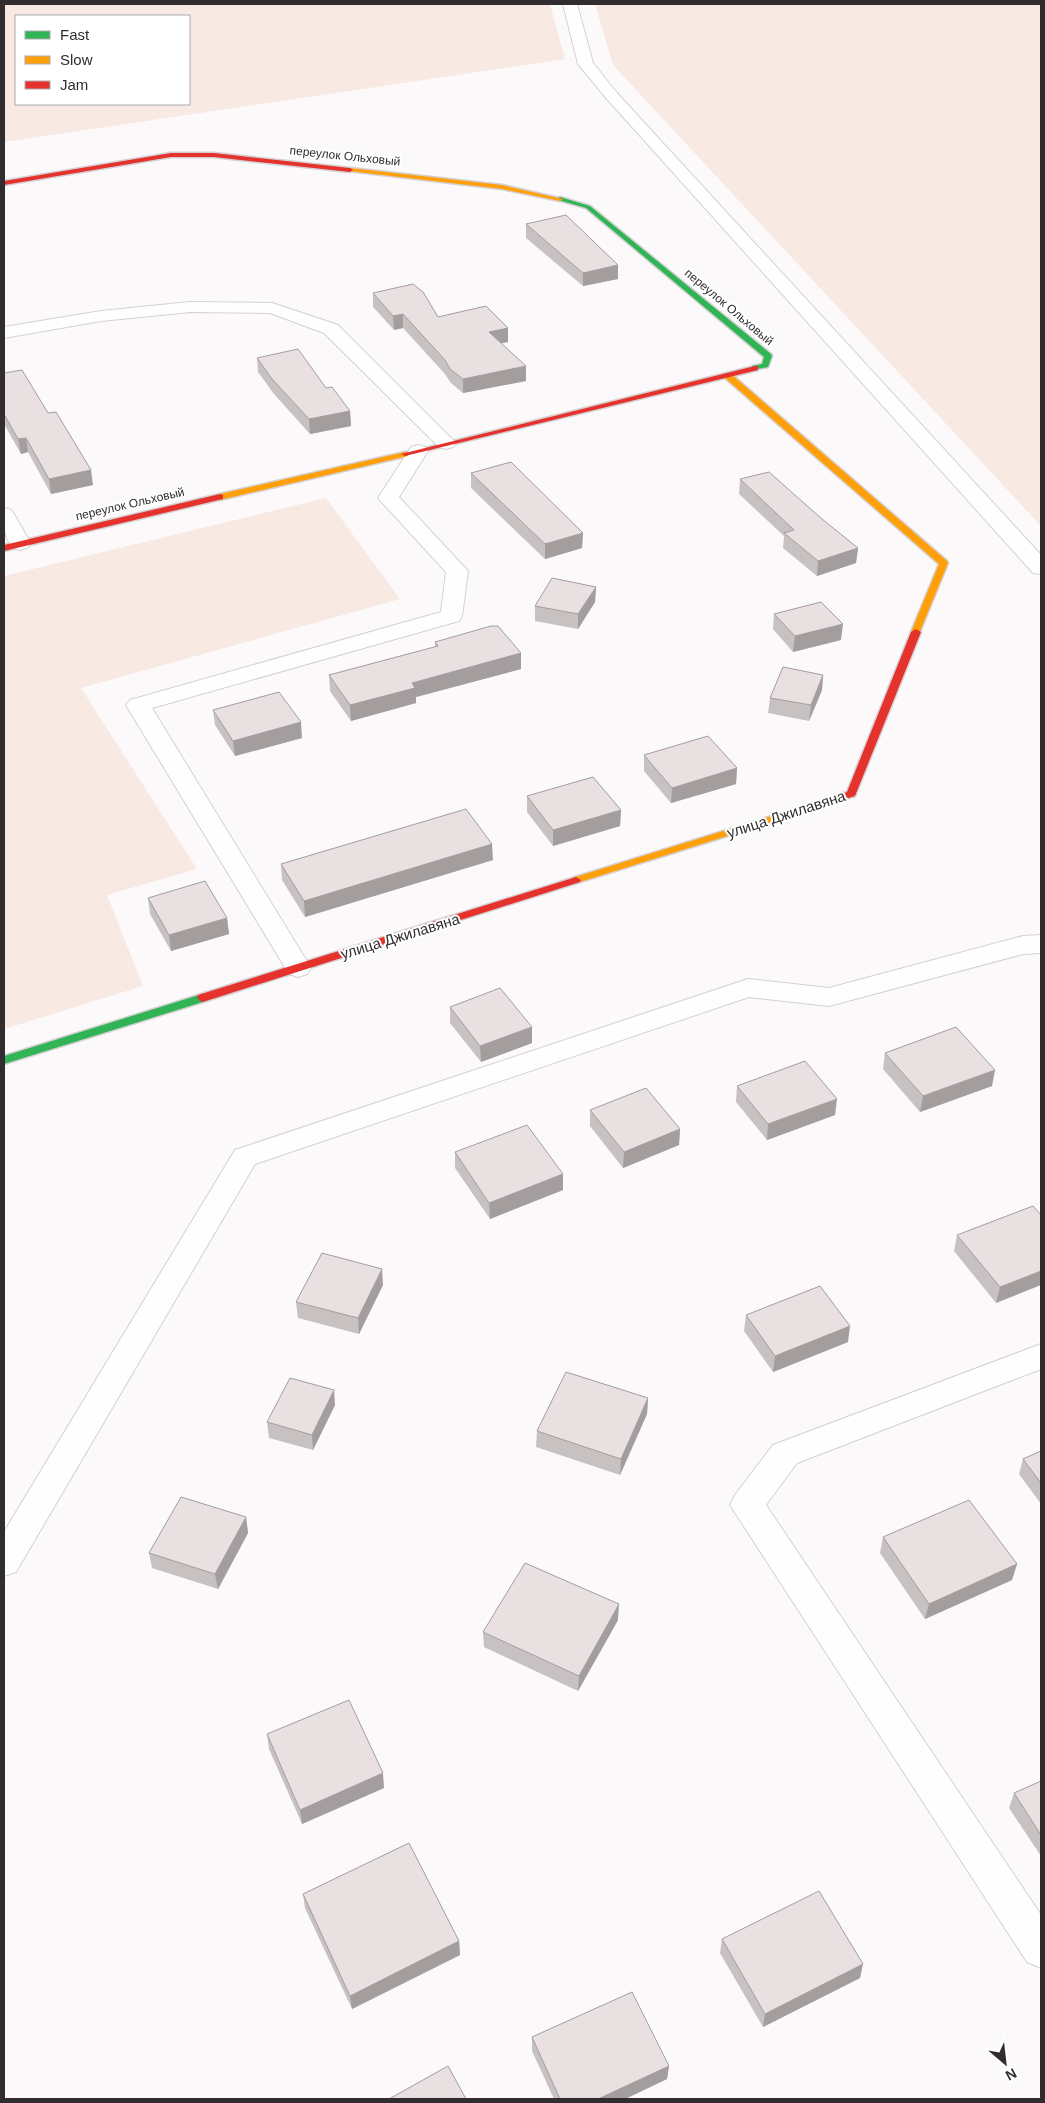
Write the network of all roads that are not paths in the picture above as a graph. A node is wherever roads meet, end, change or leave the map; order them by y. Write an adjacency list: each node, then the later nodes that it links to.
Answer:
1 (570, 4): 9 (street)
2 (4, 183): 4 (street, переулок Ольховый)
3 (4, 333): 5 (street)
4 (728, 376): 5 (street, переулок Ольховый); 11 (street, улица Джилавяна)
5 (446, 443): 6 (street, переулок Ольховый)
6 (418, 451): 8 (street, переулок Ольховый); 11 (street)
7 (4, 514): 8 (street)
8 (12, 546)
9 (1041, 568)
10 (1041, 944): 14 (street)
11 (298, 968): 12 (street, улица Джилавяна)
12 (4, 1060)
13 (1041, 1356): 15 (street)
14 (4, 1562)
15 (1041, 1949)

